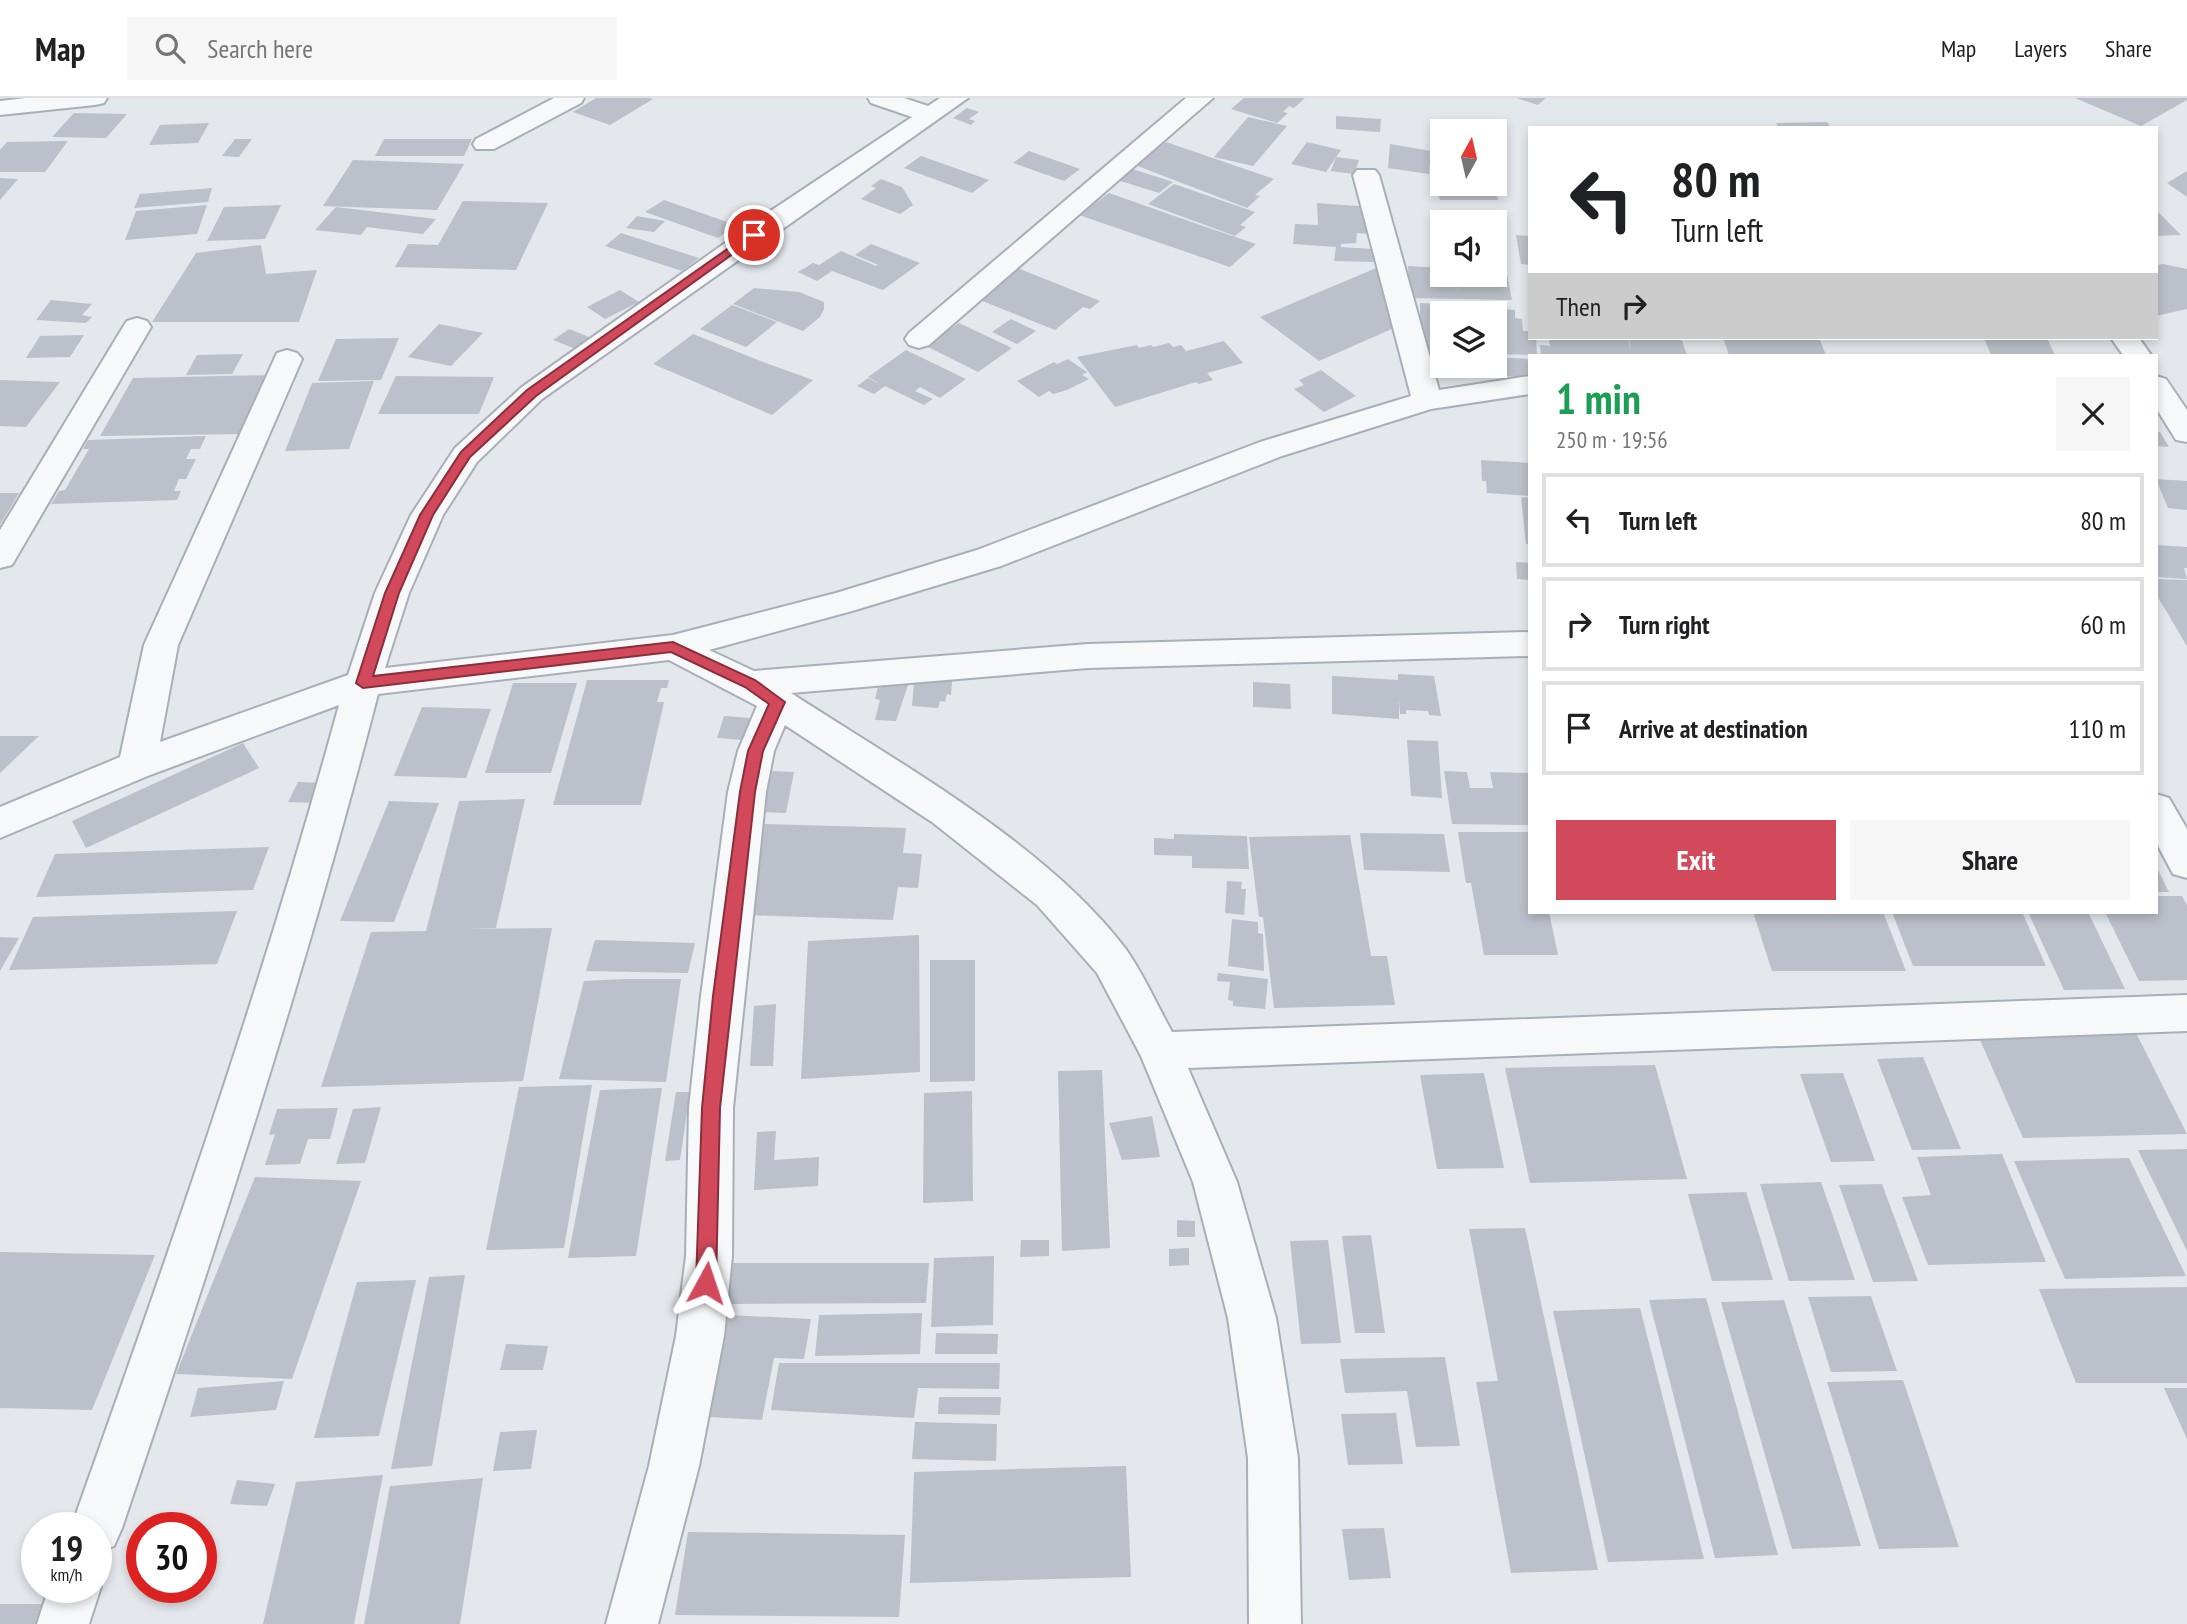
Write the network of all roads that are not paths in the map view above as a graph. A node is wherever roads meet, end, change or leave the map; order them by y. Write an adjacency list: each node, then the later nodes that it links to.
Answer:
1 (95, 98): 6 (street)
2 (572, 98): 8 (street)
3 (880, 98): 7 (street)
4 (956, 98): 7 (street)
5 (1201, 98): 11 (street)
6 (0, 108)
7 (931, 115): 20 (street)
8 (485, 145)
9 (1366, 175): 15 (street)
10 (137, 327): 17 (street)
11 (919, 339)
12 (287, 359): 22 (street)
13 (1528, 385): 15 (street)
14 (2158, 388): 16 (street)
15 (1427, 401): 19 (street)
16 (2187, 433)
17 (0, 557)
18 (1528, 644): 21 (street)
19 (673, 647): 20 (street); 21 (street)
20 (363, 683): 22 (street); 28 (street)
21 (763, 693): 27 (street); 31 (street)
22 (137, 765): 24 (street)
23 (2158, 812): 25 (street)
24 (0, 823)
25 (2187, 863)
26 (2187, 1013): 27 (street)
27 (1160, 1051): 32 (street)
28 (102, 1512)
29 (70, 1603): 30 (street)
30 (63, 1624)
31 (632, 1624)
32 (1275, 1624)

